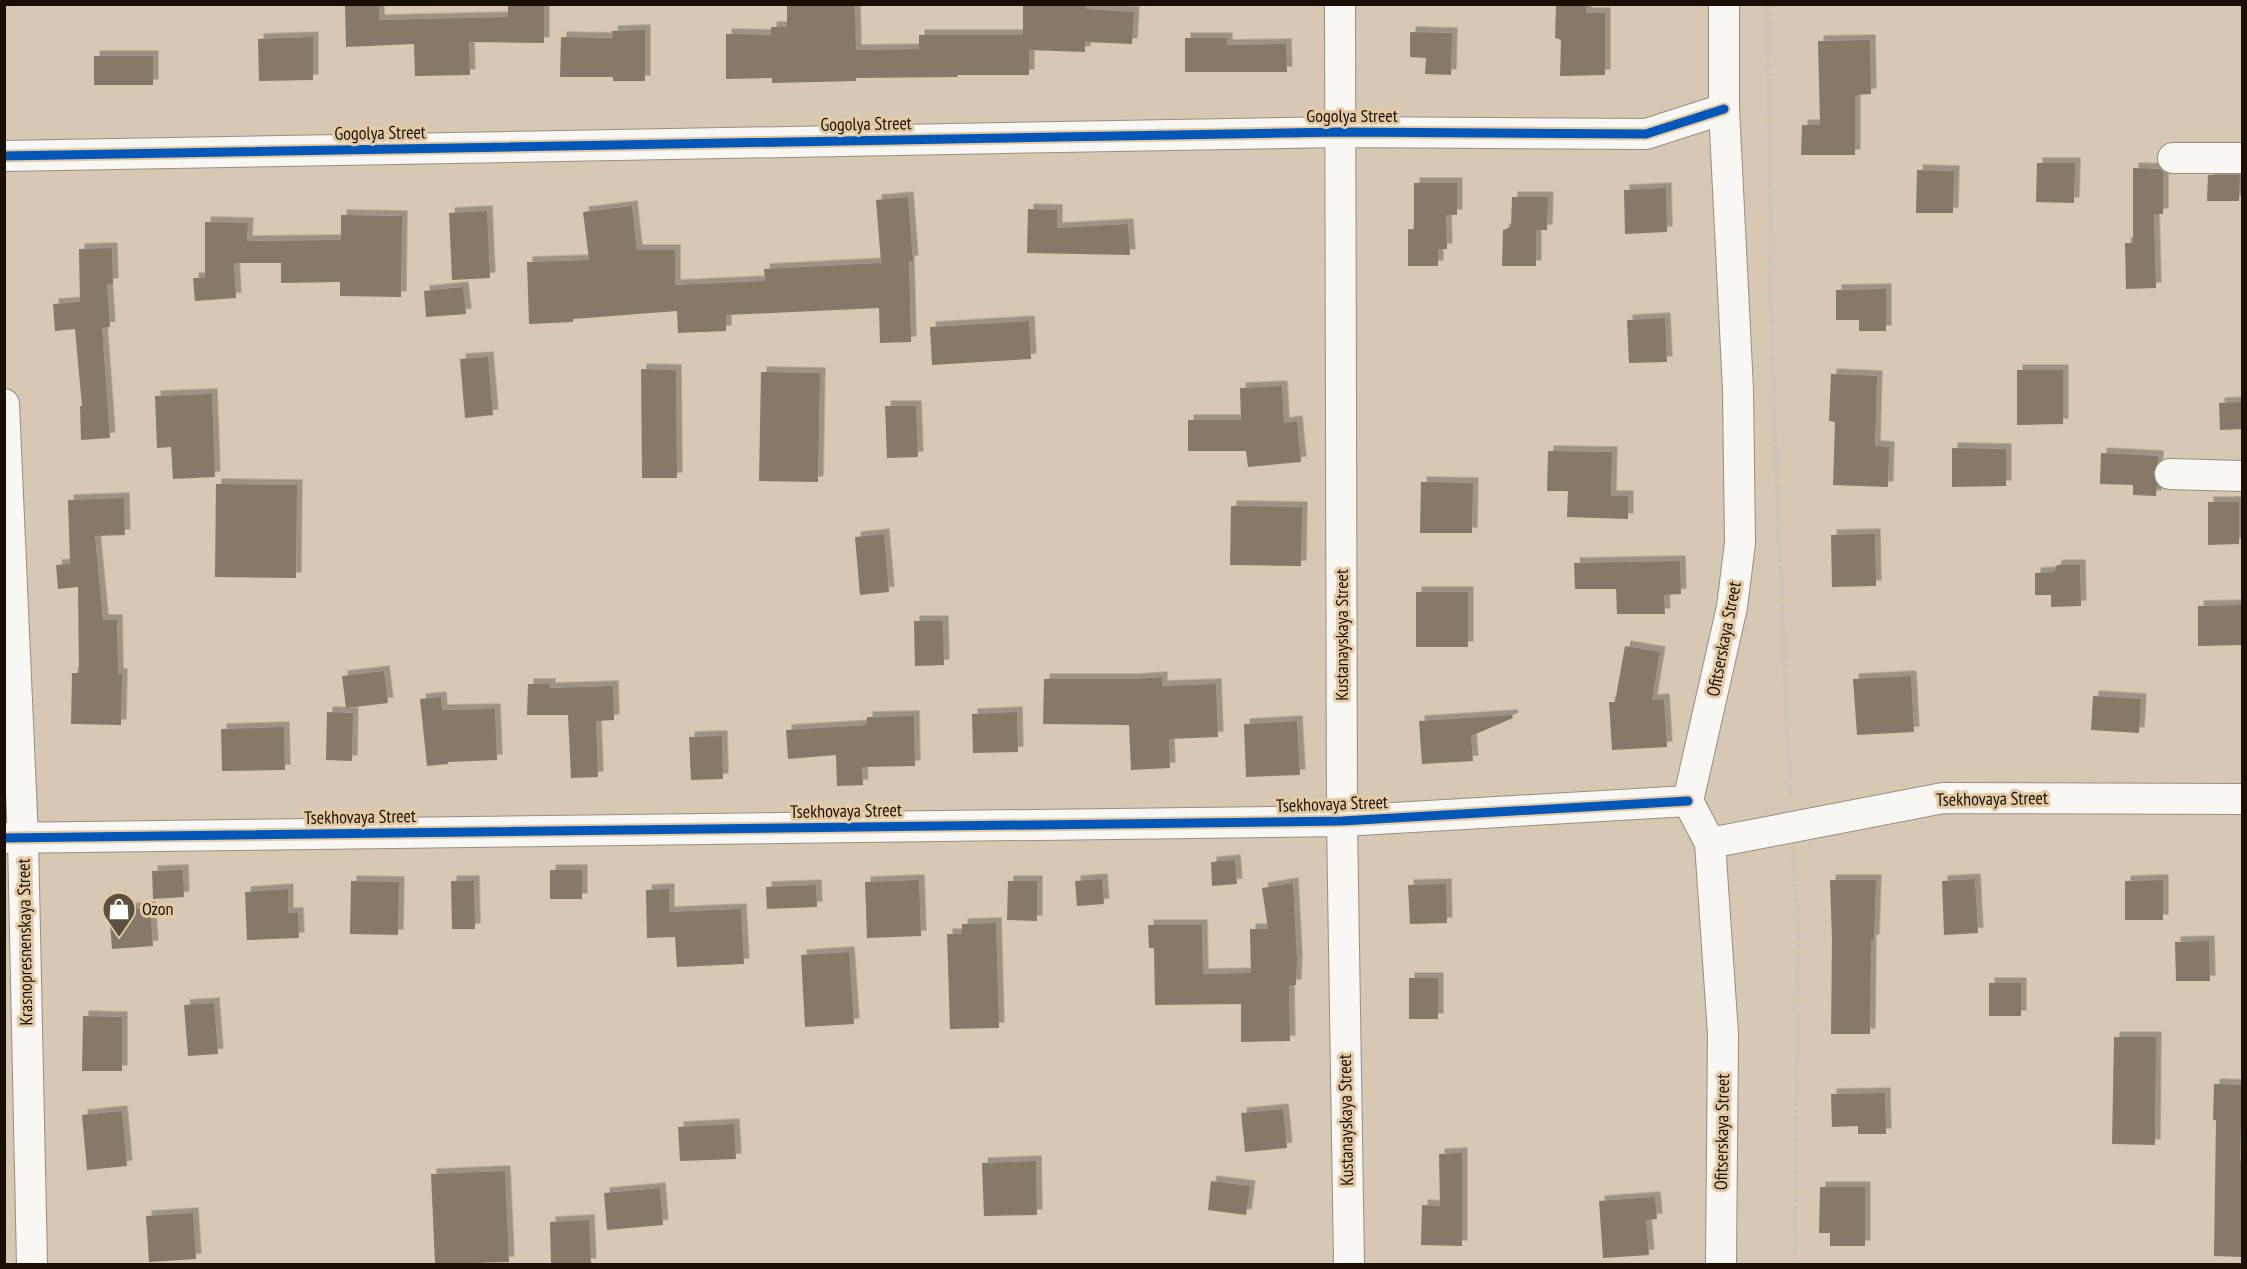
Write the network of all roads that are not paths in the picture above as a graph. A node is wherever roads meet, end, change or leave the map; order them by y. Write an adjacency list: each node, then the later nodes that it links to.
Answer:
1 (1340, 4): 4 (street, Kustanayskaya Street)
2 (1724, 4): 3 (street, Ofitserskaya Street)
3 (1724, 109): 4 (street, Gogolya Street); 12 (street, Ofitserskaya Street)
4 (1341, 132): 5 (street, Gogolya Street); 13 (street, Kustanayskaya Street)
5 (4, 156)
6 (2174, 158): 7 (street)
7 (2242, 158)
8 (4, 404): 14 (street, Krasnopresnenskaya Street)
9 (2170, 474): 10 (street)
10 (2242, 476)
11 (2242, 799): 15 (street, Tsekhovaya Street)
12 (1688, 801): 13 (street, Tsekhovaya Street); 15 (street, Ofitserskaya Street)
13 (1342, 821): 14 (street, Tsekhovaya Street); 17 (street, Kustanayskaya Street)
14 (14, 838): 16 (street, Krasnopresnenskaya Street)
15 (1710, 843): 18 (street, Ofitserskaya Street)
16 (32, 1264)
17 (1349, 1264)
18 (1721, 1264)

